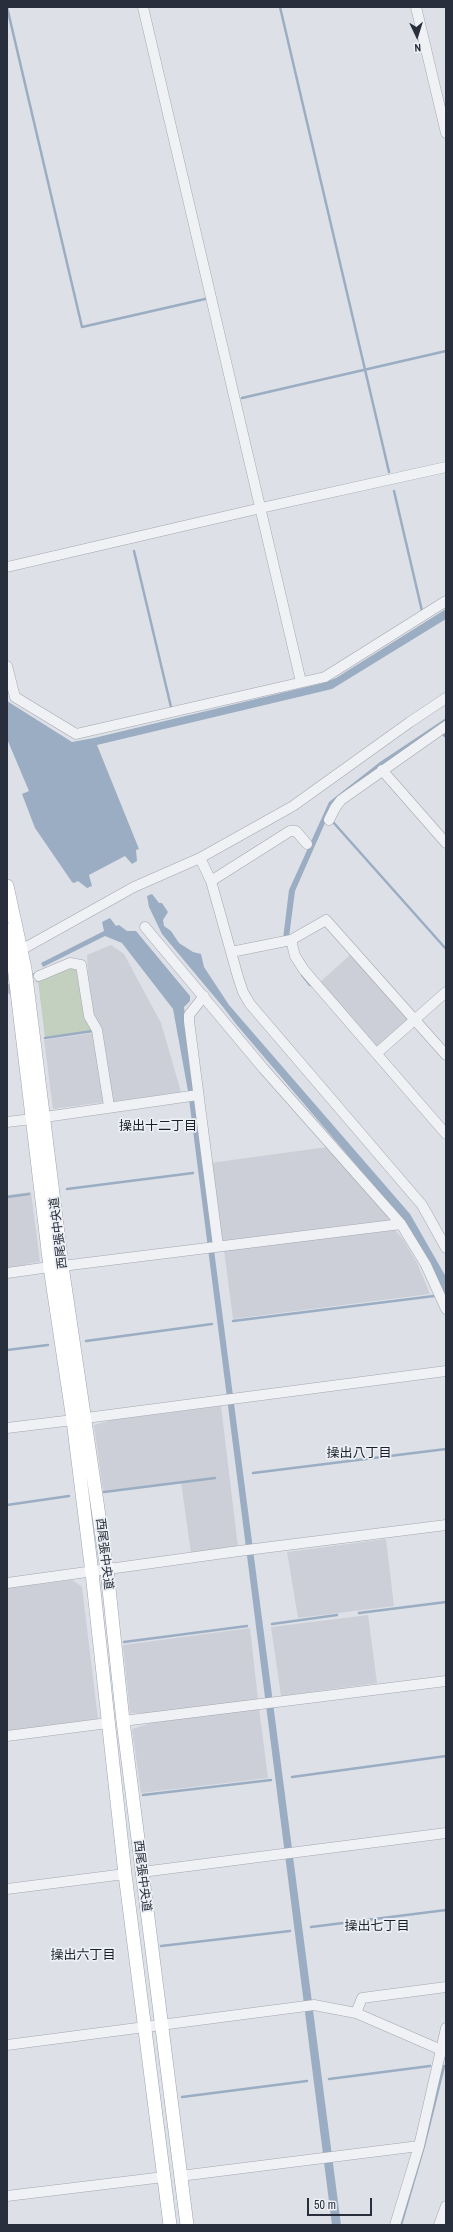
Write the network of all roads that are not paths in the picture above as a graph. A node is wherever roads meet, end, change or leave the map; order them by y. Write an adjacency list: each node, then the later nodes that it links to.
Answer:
1 (142, 7): 5 (street)
2 (416, 7): 3 (street)
3 (446, 132)
4 (446, 467): 5 (street)
5 (261, 508): 6 (street); 9 (street)
6 (7, 567)
7 (446, 601): 9 (street)
8 (7, 666): 9 (street)
9 (301, 682)
10 (446, 698): 16 (street)
11 (446, 726): 12 (street)
12 (382, 770): 13 (street); 14 (street)
13 (330, 820)
14 (446, 843)
15 (307, 844): 17 (street)
16 (200, 858): 17 (street); 23 (street)
17 (211, 881): 22 (street)
18 (7, 886): 20 (main road, 西尾張中央道)
19 (144, 927): 26 (street)
20 (10, 929): 23 (main road, 西尾張中央道)
21 (291, 940): 22 (street); 27 (street); 28 (street)
22 (231, 952): 36 (street)
23 (14, 957): 32 (main road, 西尾張中央道)
24 (39, 976): 31 (street)
25 (446, 992): 27 (street)
26 (204, 996): 30 (street); 35 (street)
27 (415, 1019): 28 (street); 29 (street)
28 (377, 1053): 34 (street)
29 (446, 1054)
30 (197, 1095): 31 (street); 37 (street)
31 (109, 1106): 32 (street)
32 (38, 1118): 33 (street); 39 (main road, 西尾張中央道)
33 (7, 1122)
34 (446, 1134)
35 (401, 1224): 37 (street); 41 (street)
36 (443, 1232): 38 (street)
37 (218, 1246): 39 (street)
38 (446, 1248)
39 (56, 1267): 40 (street); 43 (main road, 西尾張中央道); 44 (main road, 西尾張中央道)
40 (7, 1273)
41 (446, 1309)
42 (446, 1371): 43 (street)
43 (86, 1418): 47 (main road, 西尾張中央道)
44 (73, 1420): 45 (street); 48 (main road, 西尾張中央道)
45 (7, 1428)
46 (446, 1525): 47 (street)
47 (106, 1570): 48 (street); 51 (main road, 西尾張中央道)
48 (92, 1573): 49 (street); 52 (main road, 西尾張中央道)
49 (7, 1583)
50 (446, 1681): 51 (street)
51 (123, 1721): 55 (main road, 西尾張中央道)
52 (108, 1723): 53 (street); 56 (main road, 西尾張中央道)
53 (7, 1736)
54 (446, 1833): 55 (street)
55 (142, 1872): 60 (main road, 西尾張中央道)
56 (125, 1874): 57 (street); 61 (main road, 西尾張中央道)
57 (7, 1889)
58 (446, 1987): 59 (street)
59 (356, 2013): 60 (street); 64 (street)
60 (161, 2024): 61 (street); 66 (main road, 西尾張中央道)
61 (144, 2026): 63 (street); 67 (main road, 西尾張中央道)
62 (446, 2028): 64 (street)
63 (7, 2045)
64 (444, 2052): 65 (street)
65 (419, 2146): 66 (street); 72 (street)
66 (180, 2176): 71 (main road, 西尾張中央道)
67 (164, 2177): 68 (street); 70 (main road, 西尾張中央道)
68 (7, 2196)
69 (446, 2206): 73 (street)
70 (170, 2225)
71 (187, 2225)
72 (395, 2225)
73 (438, 2225)

